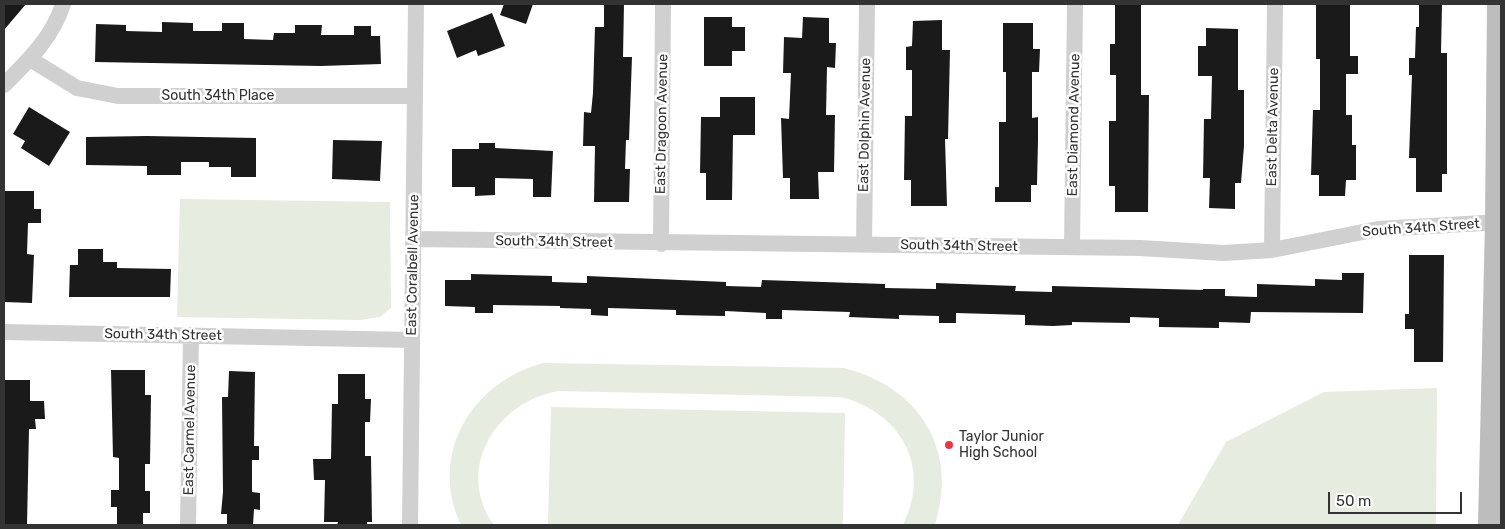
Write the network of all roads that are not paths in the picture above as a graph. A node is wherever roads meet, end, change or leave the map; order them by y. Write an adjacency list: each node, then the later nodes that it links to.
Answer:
1 (63, 4): 8 (street)
2 (416, 4): 10 (street, East Coralbell Avenue)
3 (663, 4): 13 (street, East Dragoon Avenue)
4 (867, 4): 14 (street, East Dolphin Avenue)
5 (1075, 4): 15 (street, East Diamond Avenue)
6 (1275, 4): 16 (street, East Delta Avenue)
7 (1498, 4): 11 (street)
8 (30, 58): 9 (street); 10 (street, South 34th Place)
9 (4, 86)
10 (415, 96): 12 (street, East Coralbell Avenue)
11 (1499, 222): 16 (street, South 34th Street); 20 (street)
12 (414, 239): 13 (street, South 34th Street); 19 (street, East Coralbell Avenue)
13 (661, 244): 14 (street, South 34th Street)
14 (864, 245): 15 (street, South 34th Street)
15 (1072, 247): 16 (street, South 34th Street)
16 (1272, 250)
17 (4, 332): 18 (street, South 34th Street)
18 (191, 335): 19 (street, South 34th Street); 21 (street, East Carmel Avenue)
19 (412, 340): 22 (street, East Coralbell Avenue)
20 (1493, 516)
21 (188, 525)
22 (410, 525)

